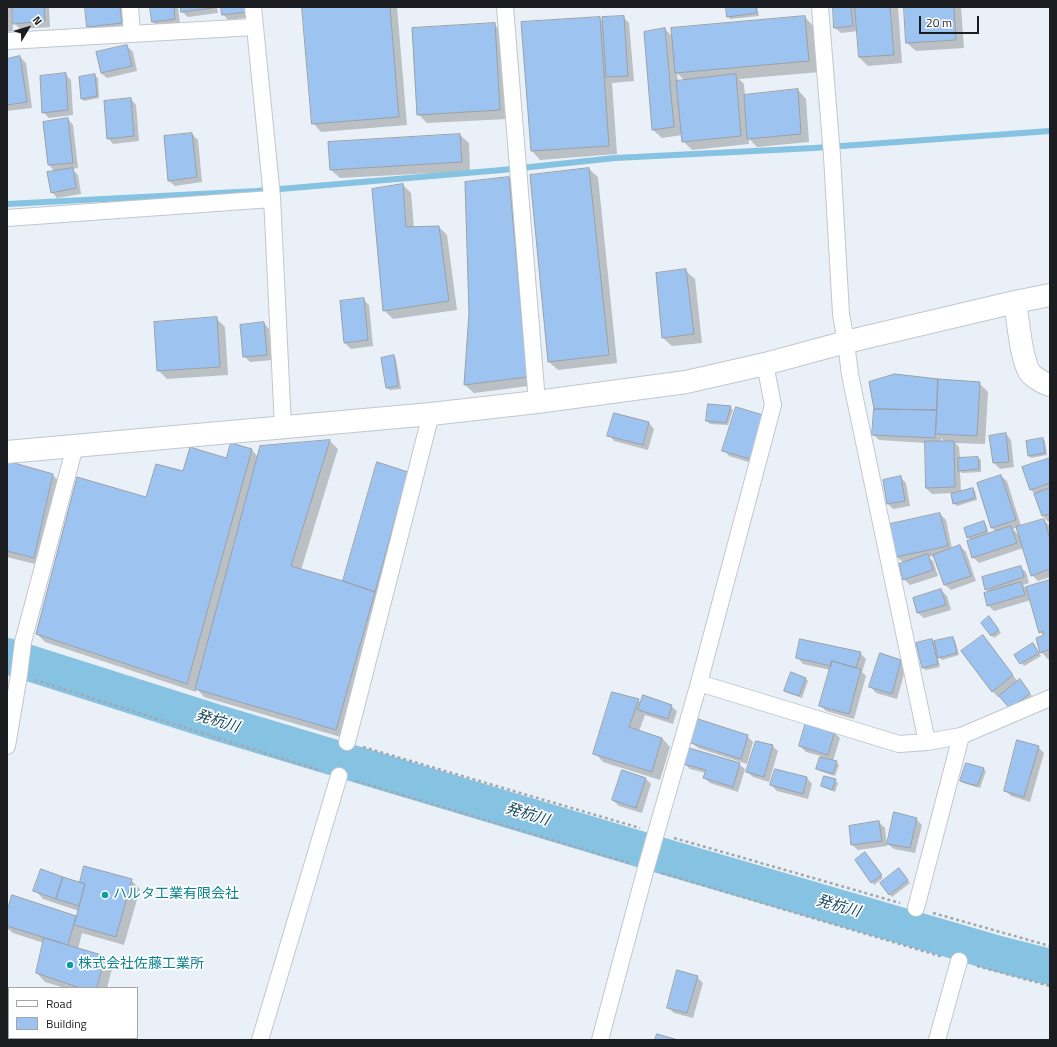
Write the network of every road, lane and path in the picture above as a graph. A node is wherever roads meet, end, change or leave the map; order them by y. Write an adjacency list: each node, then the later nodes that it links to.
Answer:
1 (130, 7): 6 (street)
2 (253, 7): 5 (street)
3 (505, 7): 15 (street)
4 (820, 7): 12 (street)
5 (254, 27): 6 (street); 8 (street)
6 (132, 34): 7 (street)
7 (7, 41)
8 (272, 198): 9 (street); 17 (street)
9 (7, 218)
10 (1050, 295): 11 (street)
11 (1015, 302): 12 (street); 14 (street)
12 (846, 342): 13 (street); 25 (street)
13 (764, 364): 15 (street); 21 (street)
14 (1050, 385)
15 (537, 402): 16 (street)
16 (431, 414): 17 (street); 24 (street)
17 (283, 428): 18 (street)
18 (75, 446): 19 (street); 20 (street)
19 (7, 452)
20 (19, 675): 26 (street); 27 (path)
21 (699, 683): 25 (street); 28 (street)
22 (1050, 698): 23 (street)
23 (961, 736): 25 (street); 30 (street)
24 (347, 742): 28 (path)
25 (927, 742)
26 (7, 746)
27 (339, 776): 29 (path); 34 (street)
28 (657, 833): 29 (street); 30 (path)
29 (646, 868): 32 (path); 35 (street)
30 (916, 908): 31 (path)
31 (1050, 946)
32 (959, 961): 33 (path); 36 (street)
33 (1050, 986)
34 (260, 1040)
35 (600, 1040)
36 (937, 1040)

